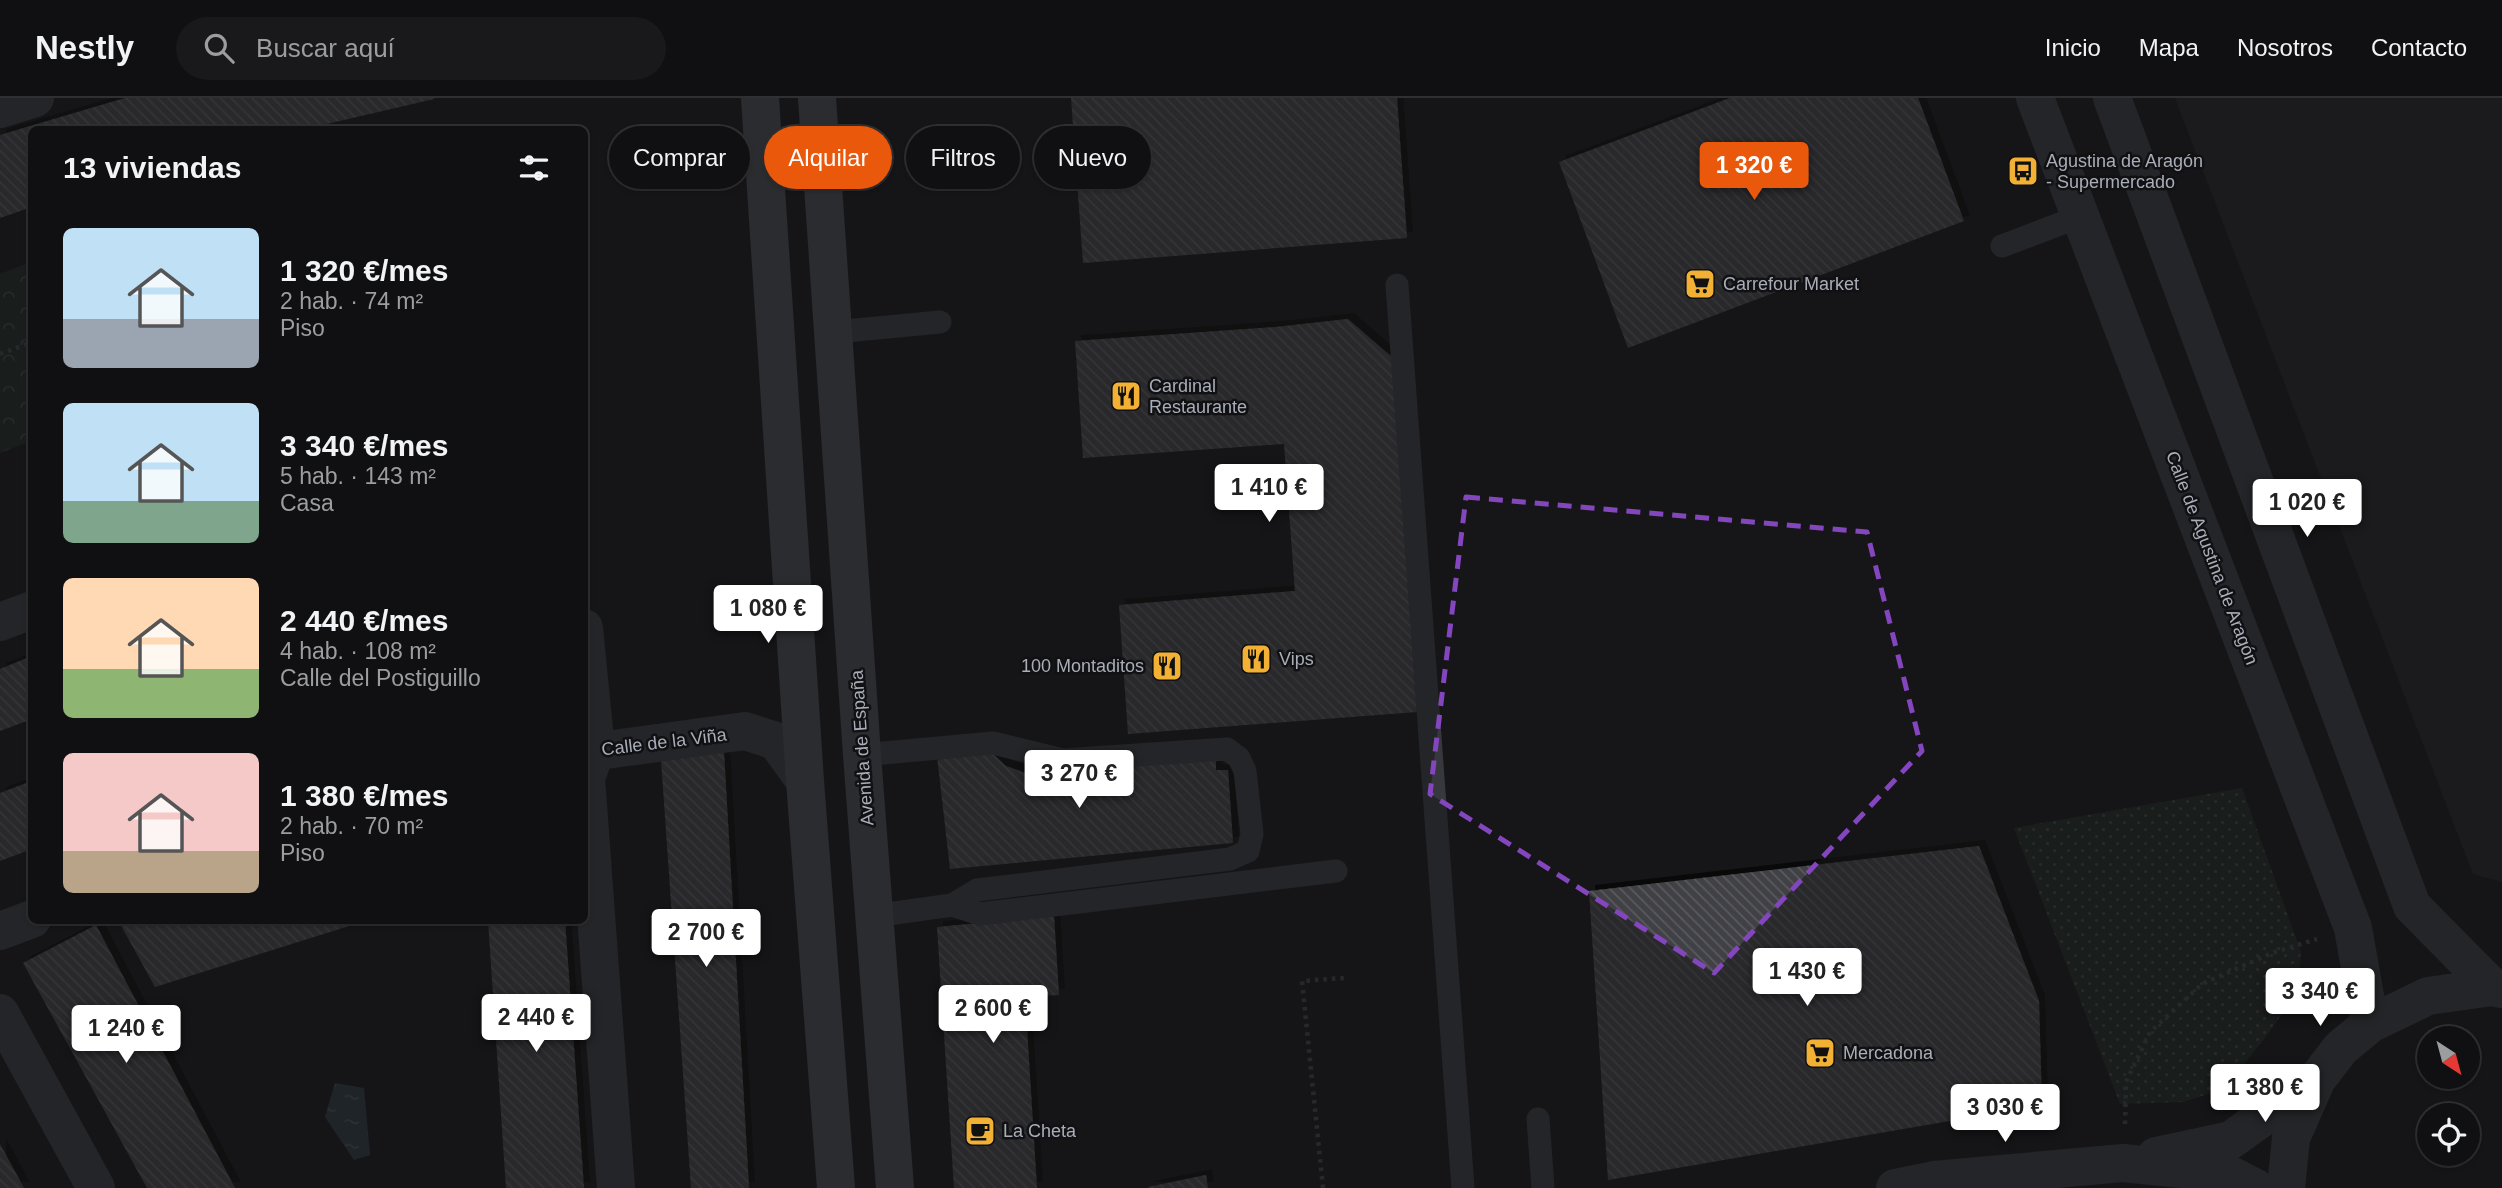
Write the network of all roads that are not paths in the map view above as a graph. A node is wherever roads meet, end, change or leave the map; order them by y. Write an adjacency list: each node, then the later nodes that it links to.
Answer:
1 (35, 98): 6 (street)
2 (760, 98): 17 (street)
3 (817, 98): 11 (street, Avenida de España)
4 (2035, 98): 7 (street, Calle de Agustina de Aragón)
5 (2112, 98): 24 (street)
6 (0, 109)
7 (2081, 216): 8 (lane); 26 (street, Calle de Agustina de Aragón)
8 (2002, 246)
9 (1397, 285): 35 (lane)
10 (940, 322): 11 (lane)
11 (835, 332): 16 (street, Avenida de España)
12 (28, 612): 13 (street)
13 (0, 622)
14 (588, 710): 15 (street)
15 (590, 751): 17 (street, Calle de la Viña)
16 (862, 755): 20 (lane); 21 (street, Avenida de España)
17 (805, 781): 33 (street)
18 (588, 805): 32 (street)
19 (1336, 871): 20 (lane)
20 (952, 905): 21 (lane)
21 (874, 916): 34 (street, Avenida de España)
22 (28, 920): 23 (street)
23 (0, 931)
24 (2497, 988): 26 (street)
25 (0, 1013): 31 (street)
26 (2370, 1024): 27 (street)
27 (2317, 1079): 29 (street); 39 (street)
28 (1538, 1119): 36 (lane)
29 (2123, 1163): 30 (street); 38 (street)
30 (1946, 1186): 37 (street)
31 (96, 1188)
32 (616, 1188)
33 (836, 1188)
34 (895, 1188)
35 (1463, 1188)
36 (1543, 1188)
37 (1895, 1188)
38 (2256, 1188)
39 (2286, 1188)

